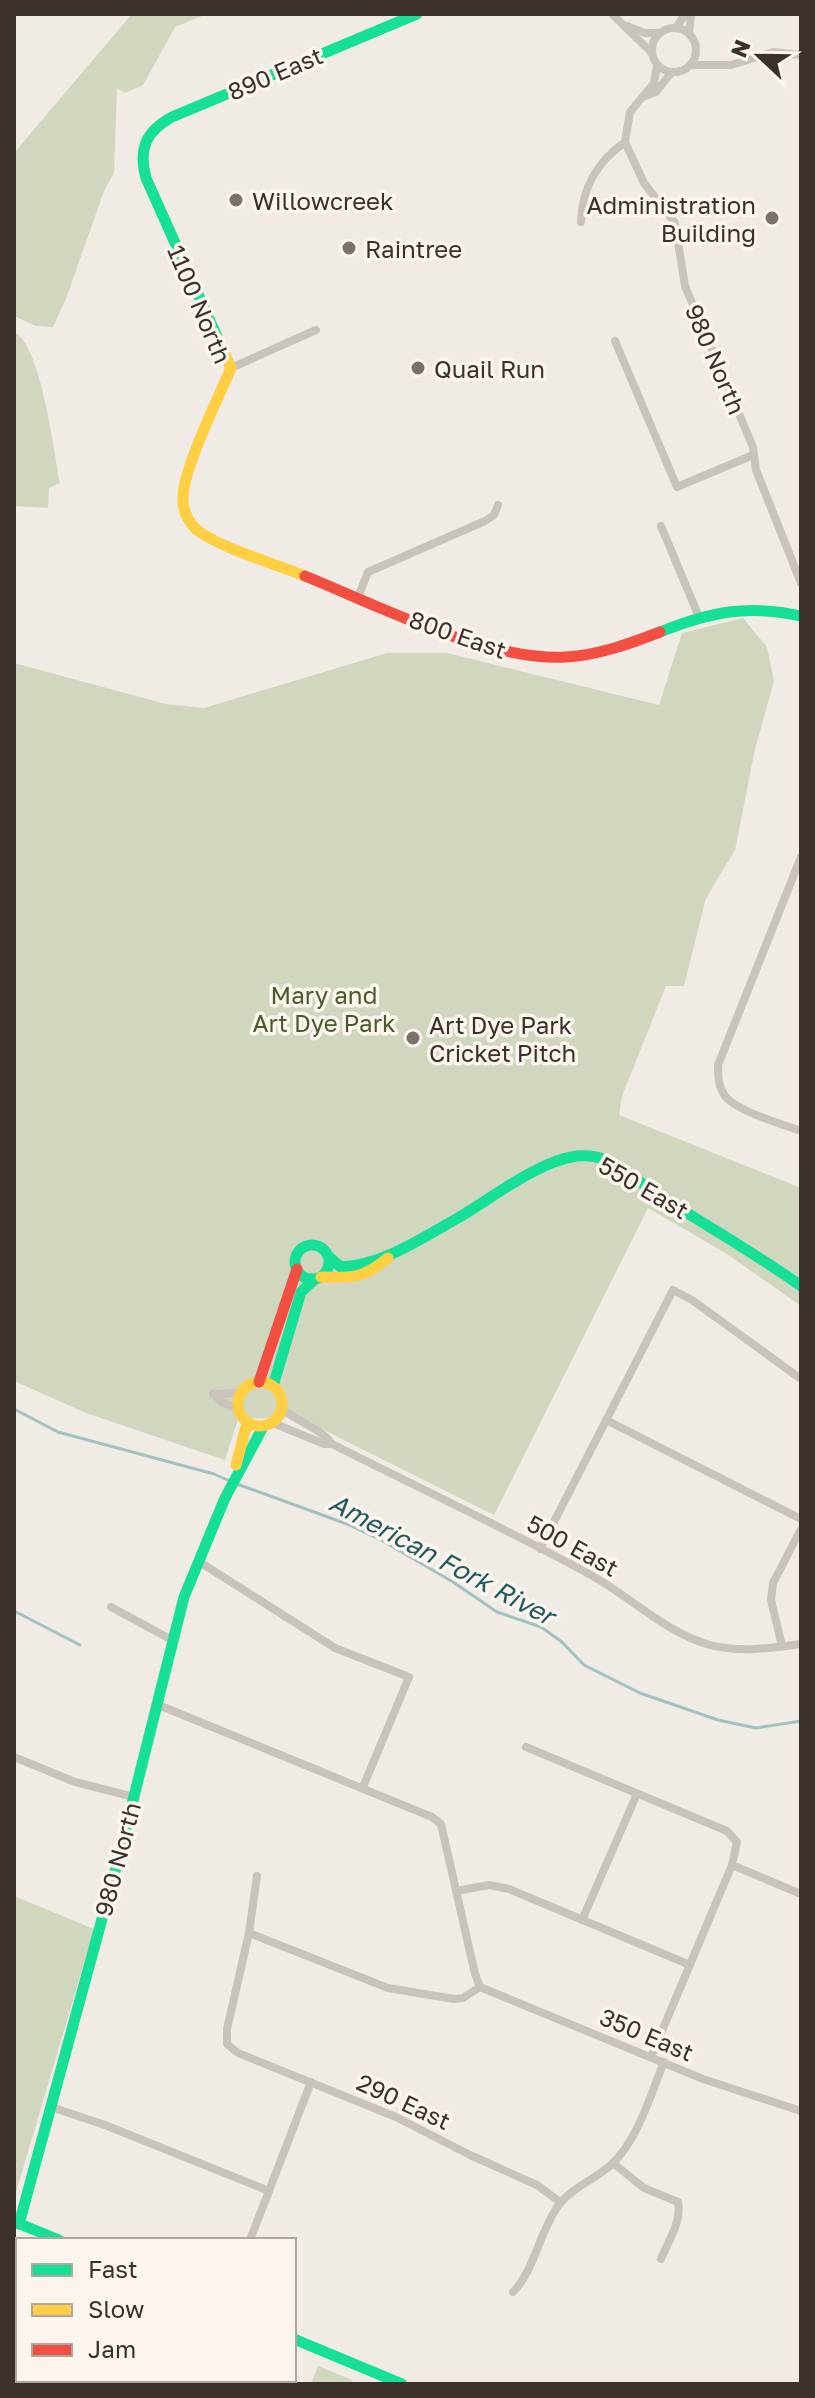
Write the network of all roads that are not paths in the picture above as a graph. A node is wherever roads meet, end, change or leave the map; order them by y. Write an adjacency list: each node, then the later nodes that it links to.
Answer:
1 (417, 14): 18 (street, 890 East)
2 (612, 14): 5 (street)
3 (685, 14): 6 (street)
4 (691, 14): 8 (street)
5 (627, 26): 7 (street); 9 (street)
6 (676, 28): 7 (street); 8 (street)
7 (659, 33): 9 (street)
8 (689, 34): 10 (street)
9 (651, 52): 14 (street)
10 (696, 52): 12 (street); 13 (street)
11 (801, 55): 12 (street)
12 (713, 64): 13 (street)
13 (691, 65): 15 (street)
14 (657, 66): 15 (street); 16 (street)
15 (671, 73): 16 (street)
16 (645, 96): 17 (street)
17 (625, 142): 19 (street); 23 (street, 980 North)
18 (143, 144): 22 (street, 1100 North)
19 (581, 222)
20 (316, 330): 22 (street)
21 (615, 341): 23 (street)
22 (231, 368): 25 (street, 1100 North)
23 (753, 455): 27 (street, 980 North)
24 (498, 505): 28 (street)
25 (184, 510): 28 (street, 800 East)
26 (661, 526): 30 (street)
27 (801, 583)
28 (358, 597): 30 (street, 800 East)
29 (801, 616): 30 (street, 800 East)
30 (699, 617)
31 (801, 857): 32 (street)
32 (801, 1131)
33 (395, 1252): 34 (street, 550 East); 36 (street, 550 East); 37 (street, 550 East)
34 (329, 1257): 35 (street); 36 (street)
35 (297, 1269): 36 (street); 39 (street)
36 (318, 1278): 40 (street)
37 (801, 1286)
38 (801, 1379): 44 (street)
39 (259, 1382): 40 (street); 41 (street)
40 (273, 1386): 42 (street)
41 (240, 1393): 43 (street); 43 (street)
42 (282, 1408): 46 (street); 47 (street, 500 East)
43 (238, 1409): 45 (street)
44 (606, 1420): 49 (street); 51 (street)
45 (247, 1423): 46 (street); 48 (street, 980 North)
46 (268, 1425): 47 (street, 500 East); 48 (street, 980 North)
47 (332, 1444): 51 (street, 500 East)
48 (238, 1467): 52 (street, 980 North)
49 (801, 1519)
50 (801, 1529): 56 (street)
51 (540, 1549): 56 (street, 500 East)
52 (198, 1561): 54 (street, 980 North); 60 (street)
53 (111, 1607): 54 (street)
54 (172, 1640): 57 (street, 980 North)
55 (801, 1644): 56 (street, 500 East)
56 (782, 1646)
57 (156, 1704): 60 (street); 62 (street, 980 North)
58 (526, 1747): 61 (street)
59 (14, 1757): 62 (street)
60 (363, 1787): 65 (street)
61 (637, 1794): 63 (street); 67 (street)
62 (134, 1797): 74 (street, 980 North)
63 (732, 1865): 66 (street); 69 (street)
64 (257, 1876): 68 (street)
65 (456, 1891): 67 (street); 70 (street)
66 (801, 1894)
67 (582, 1920): 69 (street)
68 (249, 1933): 70 (street); 73 (street, 290 East)
69 (690, 1965): 71 (street)
70 (480, 1987): 71 (street, 350 East)
71 (651, 2057): 72 (street, 350 East)
72 (664, 2062): 75 (street, 350 East); 76 (street)
73 (311, 2082): 77 (street); 78 (street, 290 East)
74 (51, 2107): 77 (street); 79 (street, 980 North)
75 (801, 2111)
76 (613, 2163): 78 (street); 82 (street)
77 (269, 2191): 81 (street)
78 (560, 2202): 83 (street)
79 (17, 2223): 80 (street)
80 (54, 2238)
81 (251, 2238)
82 (661, 2259)
83 (513, 2292)
84 (296, 2340): 85 (street)
85 (402, 2384)

